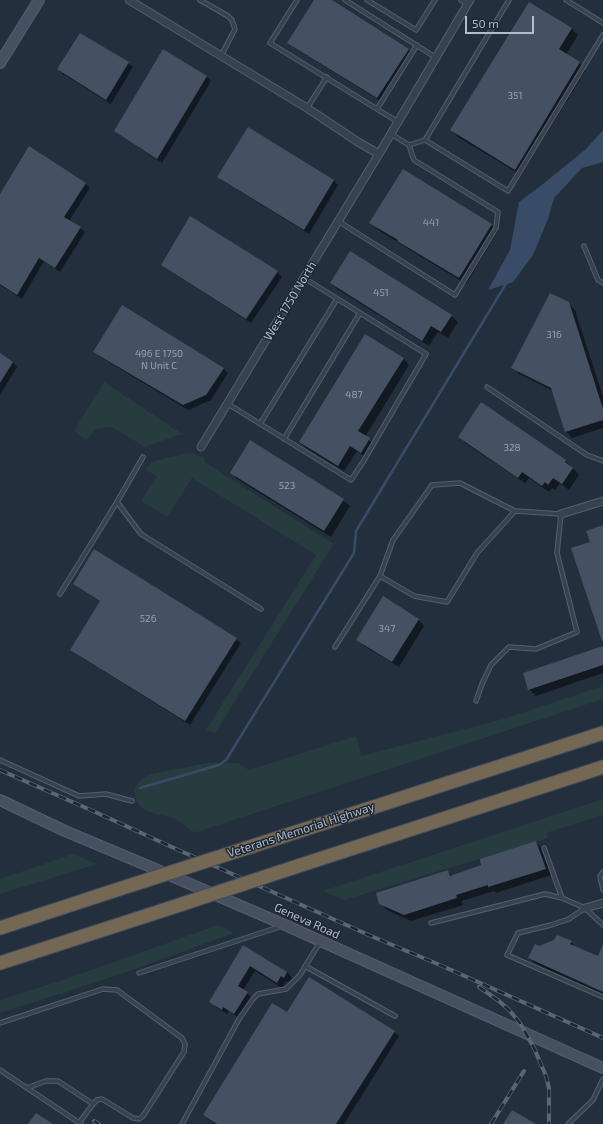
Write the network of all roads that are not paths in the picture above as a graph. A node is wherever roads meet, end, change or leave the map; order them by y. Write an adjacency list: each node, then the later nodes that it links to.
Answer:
1 (39, 0): 16 (main road)
2 (129, 0): 14 (street)
3 (200, 0): 14 (lane)
4 (297, 0): 17 (lane)
5 (345, 0): 13 (lane)
6 (367, 0): 7 (lane)
7 (435, 0)
8 (509, 0): 22 (lane)
9 (566, 0): 11 (lane)
10 (466, 1): 15 (street, West 1750 North)
11 (603, 23)
12 (603, 35): 22 (lane)
13 (417, 45): 15 (lane); 19 (lane)
14 (221, 56): 18 (street)
15 (435, 56): 20 (street, West 1750 North)
16 (0, 63)
17 (327, 78): 18 (lane); 19 (lane)
18 (307, 108): 24 (street)
19 (377, 109): 20 (lane)
20 (398, 122): 21 (street, West 1750 North)
21 (390, 133): 23 (lane); 24 (street, West 1750 North)
22 (425, 140): 23 (lane)
23 (409, 145): 25 (lane)
24 (379, 154): 25 (street, West 1750 North)
25 (338, 221): 27 (street, West 1750 North)
26 (584, 246): 28 (lane)
27 (304, 278): 29 (lane); 32 (street, West 1750 North)
28 (603, 283)
29 (337, 299): 30 (lane); 33 (lane)
30 (360, 313): 34 (lane); 34 (lane)
31 (487, 387): 37 (lane)
32 (228, 404): 33 (lane); 35 (street, West 1750 North)
33 (260, 424): 34 (lane)
34 (284, 439)
35 (201, 447)
36 (143, 456): 39 (lane)
37 (603, 461)
38 (603, 501): 41 (street)
39 (117, 502): 43 (lane); 44 (lane)
40 (515, 511): 41 (lane); 42 (lane); 42 (lane)
41 (561, 514): 46 (lane)
42 (380, 576): 45 (lane)
43 (60, 594)
44 (261, 609)
45 (335, 647)
46 (476, 701)
47 (603, 733): 61 (highway, Veterans Memorial Highway, bridge)
48 (0, 760): 51 (lane)
49 (603, 767): 63 (highway, bridge)
50 (0, 800): 59 (main road, Geneva Road)
51 (132, 802)
52 (544, 848): 55 (lane)
53 (603, 872): 54 (lane)
54 (603, 890)
55 (562, 898): 57 (lane); 58 (lane)
56 (603, 903): 57 (street)
57 (585, 908): 60 (lane); 66 (lane)
58 (431, 923)
59 (286, 925): 62 (main road, Geneva Road); 65 (lane)
60 (603, 925)
61 (0, 928)
62 (320, 941): 64 (lane); 69 (main road, Geneva Road)
63 (0, 962)
64 (305, 966): 67 (lane); 75 (lane)
65 (139, 973)
66 (603, 997)
67 (395, 1016)
68 (0, 1023): 73 (lane)
69 (603, 1068)
70 (0, 1070): 72 (lane)
71 (603, 1079): 76 (lane)
72 (27, 1088): 73 (lane); 74 (lane)
73 (93, 1104): 74 (lane)
74 (80, 1124)
75 (182, 1124)
76 (568, 1124)

